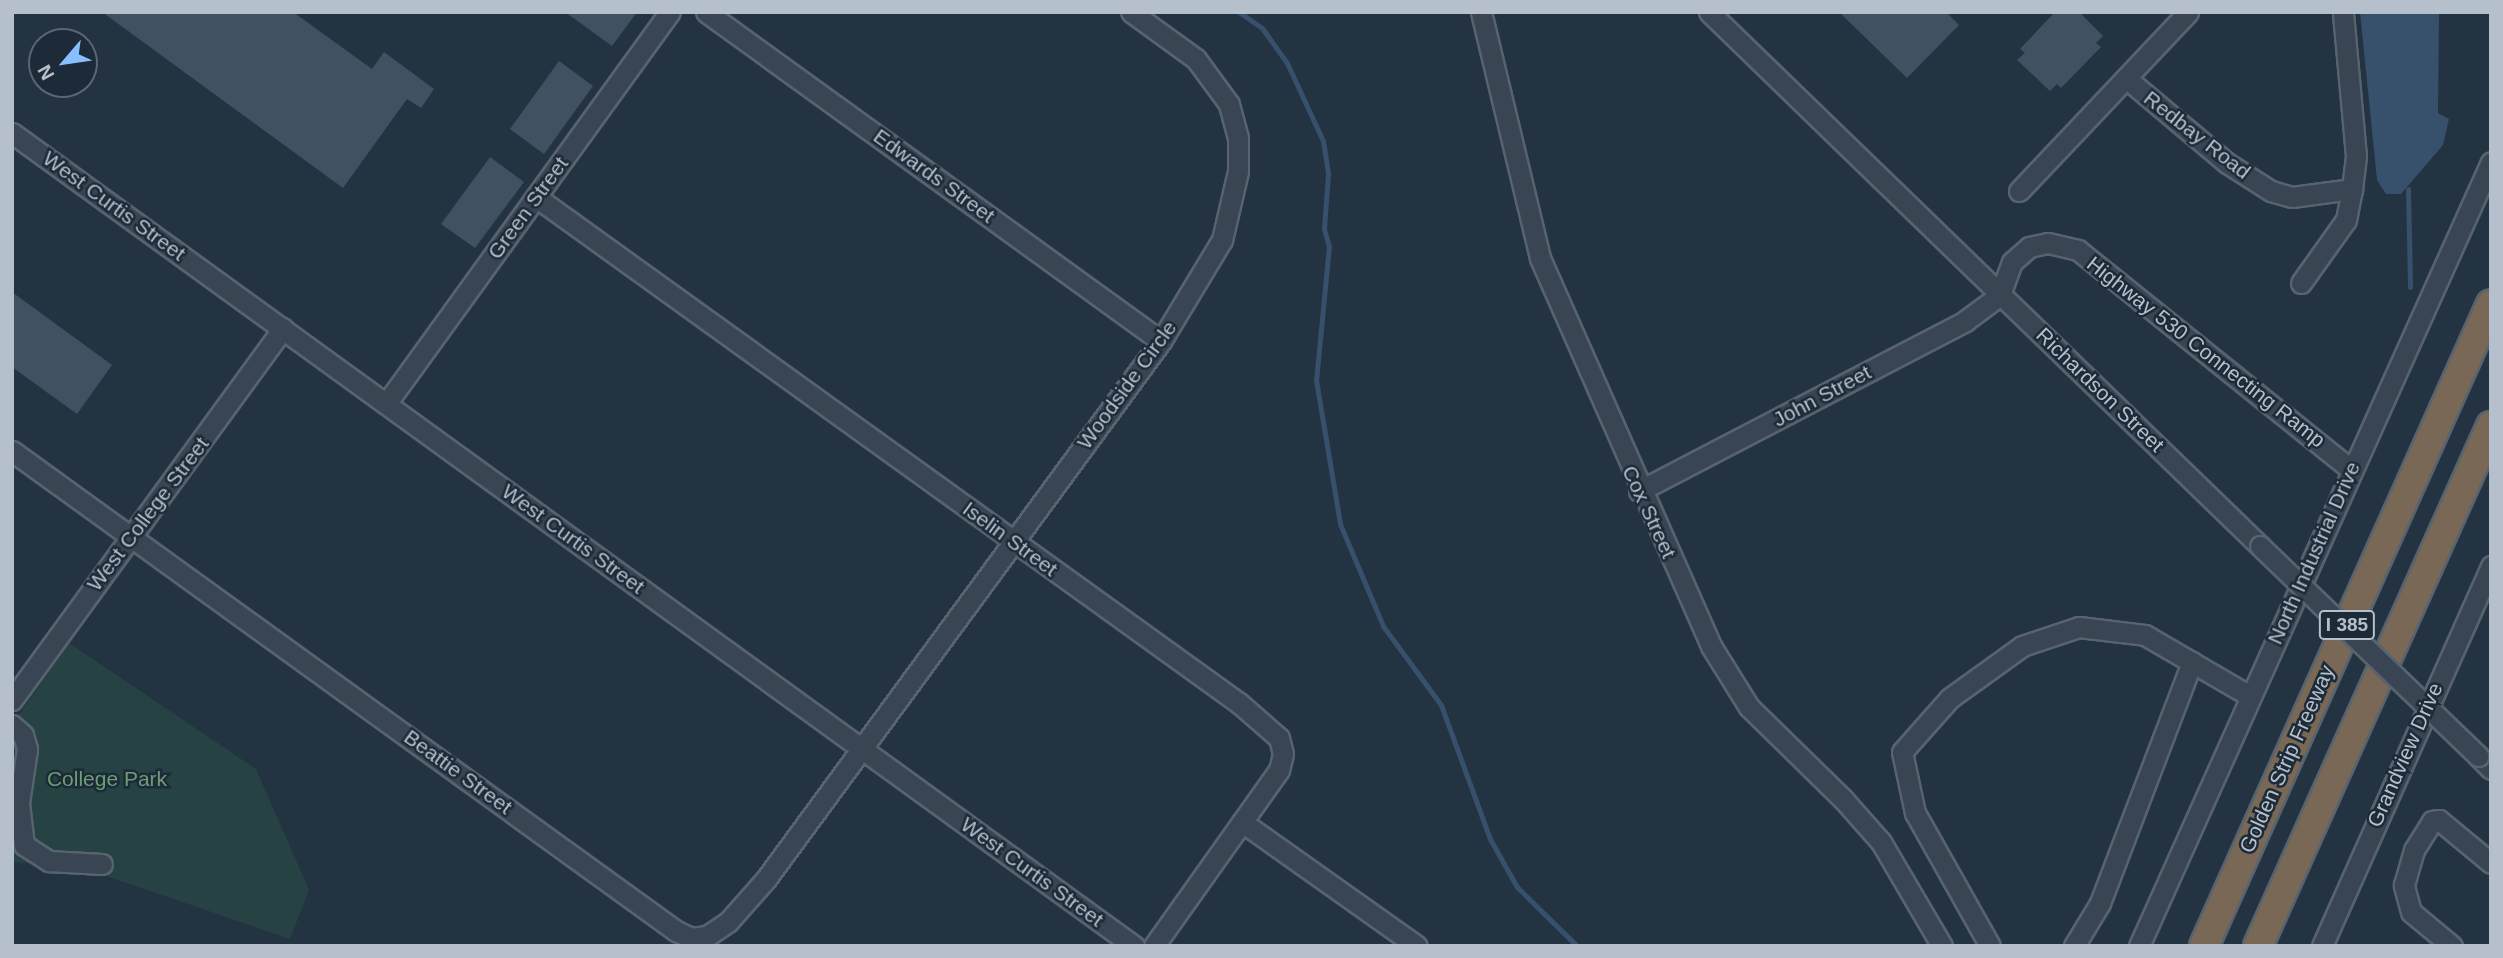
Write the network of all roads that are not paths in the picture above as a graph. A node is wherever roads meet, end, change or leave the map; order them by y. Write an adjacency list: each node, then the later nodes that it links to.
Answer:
1 (670, 12): 13 (street, Green Street)
2 (706, 12): 18 (street, Edwards Street)
3 (1131, 12): 18 (street, Woodside Circle)
4 (1481, 12): 23 (street, Cox Street)
5 (2188, 12): 8 (street)
6 (2343, 12): 11 (street)
7 (1717, 15): 15 (street, Richardson Street)
8 (2126, 78): 11 (street, Redbay Road); 12 (street)
9 (12, 133): 17 (street, West Curtis Street)
10 (2491, 162): 22 (street, North Industrial Drive)
11 (2352, 189): 14 (street)
12 (2019, 191)
13 (536, 197): 19 (street, Green Street); 25 (street, Iselin Street)
14 (2301, 283)
15 (2000, 295): 22 (street, Highway 530 Connecting Ramp); 23 (street, John Street); 32 (street, Richardson Street, bridge)
16 (2491, 304): 45 (highway, Golden Strip Freeway / I 385)
17 (283, 328): 19 (street, West Curtis Street); 24 (street, West College Street)
18 (1161, 341): 25 (street, Woodside Circle)
19 (386, 404): 31 (street, West Curtis Street)
20 (2491, 426): 46 (highway, I 385)
21 (12, 451): 24 (street, Beattie Street)
22 (2352, 470): 28 (street, North Industrial Drive)
23 (1639, 491): 41 (street, Cox Street)
24 (131, 536): 29 (street, West College Street); 36 (street, Beattie Street)
25 (1011, 540): 31 (street, Woodside Circle); 33 (street, Iselin Street)
26 (2491, 566): 37 (street, Grandview Drive)
27 (2192, 662): 28 (street); 42 (street); 43 (street)
28 (2250, 696): 44 (street, North Industrial Drive)
29 (12, 700)
30 (12, 725): 35 (street)
31 (860, 747): 36 (street, Beattie Street); 38 (street, West Curtis Street)
32 (2484, 763)
33 (1242, 822): 39 (street, Iselin Street); 40 (street)
34 (2491, 863): 47 (street)
35 (103, 864)
36 (718, 939)
37 (2327, 944)
38 (1134, 946)
39 (1154, 946)
40 (1417, 946)
41 (1942, 946)
42 (1990, 946)
43 (2074, 946)
44 (2139, 946)
45 (2204, 946)
46 (2258, 946)
47 (2452, 946)

